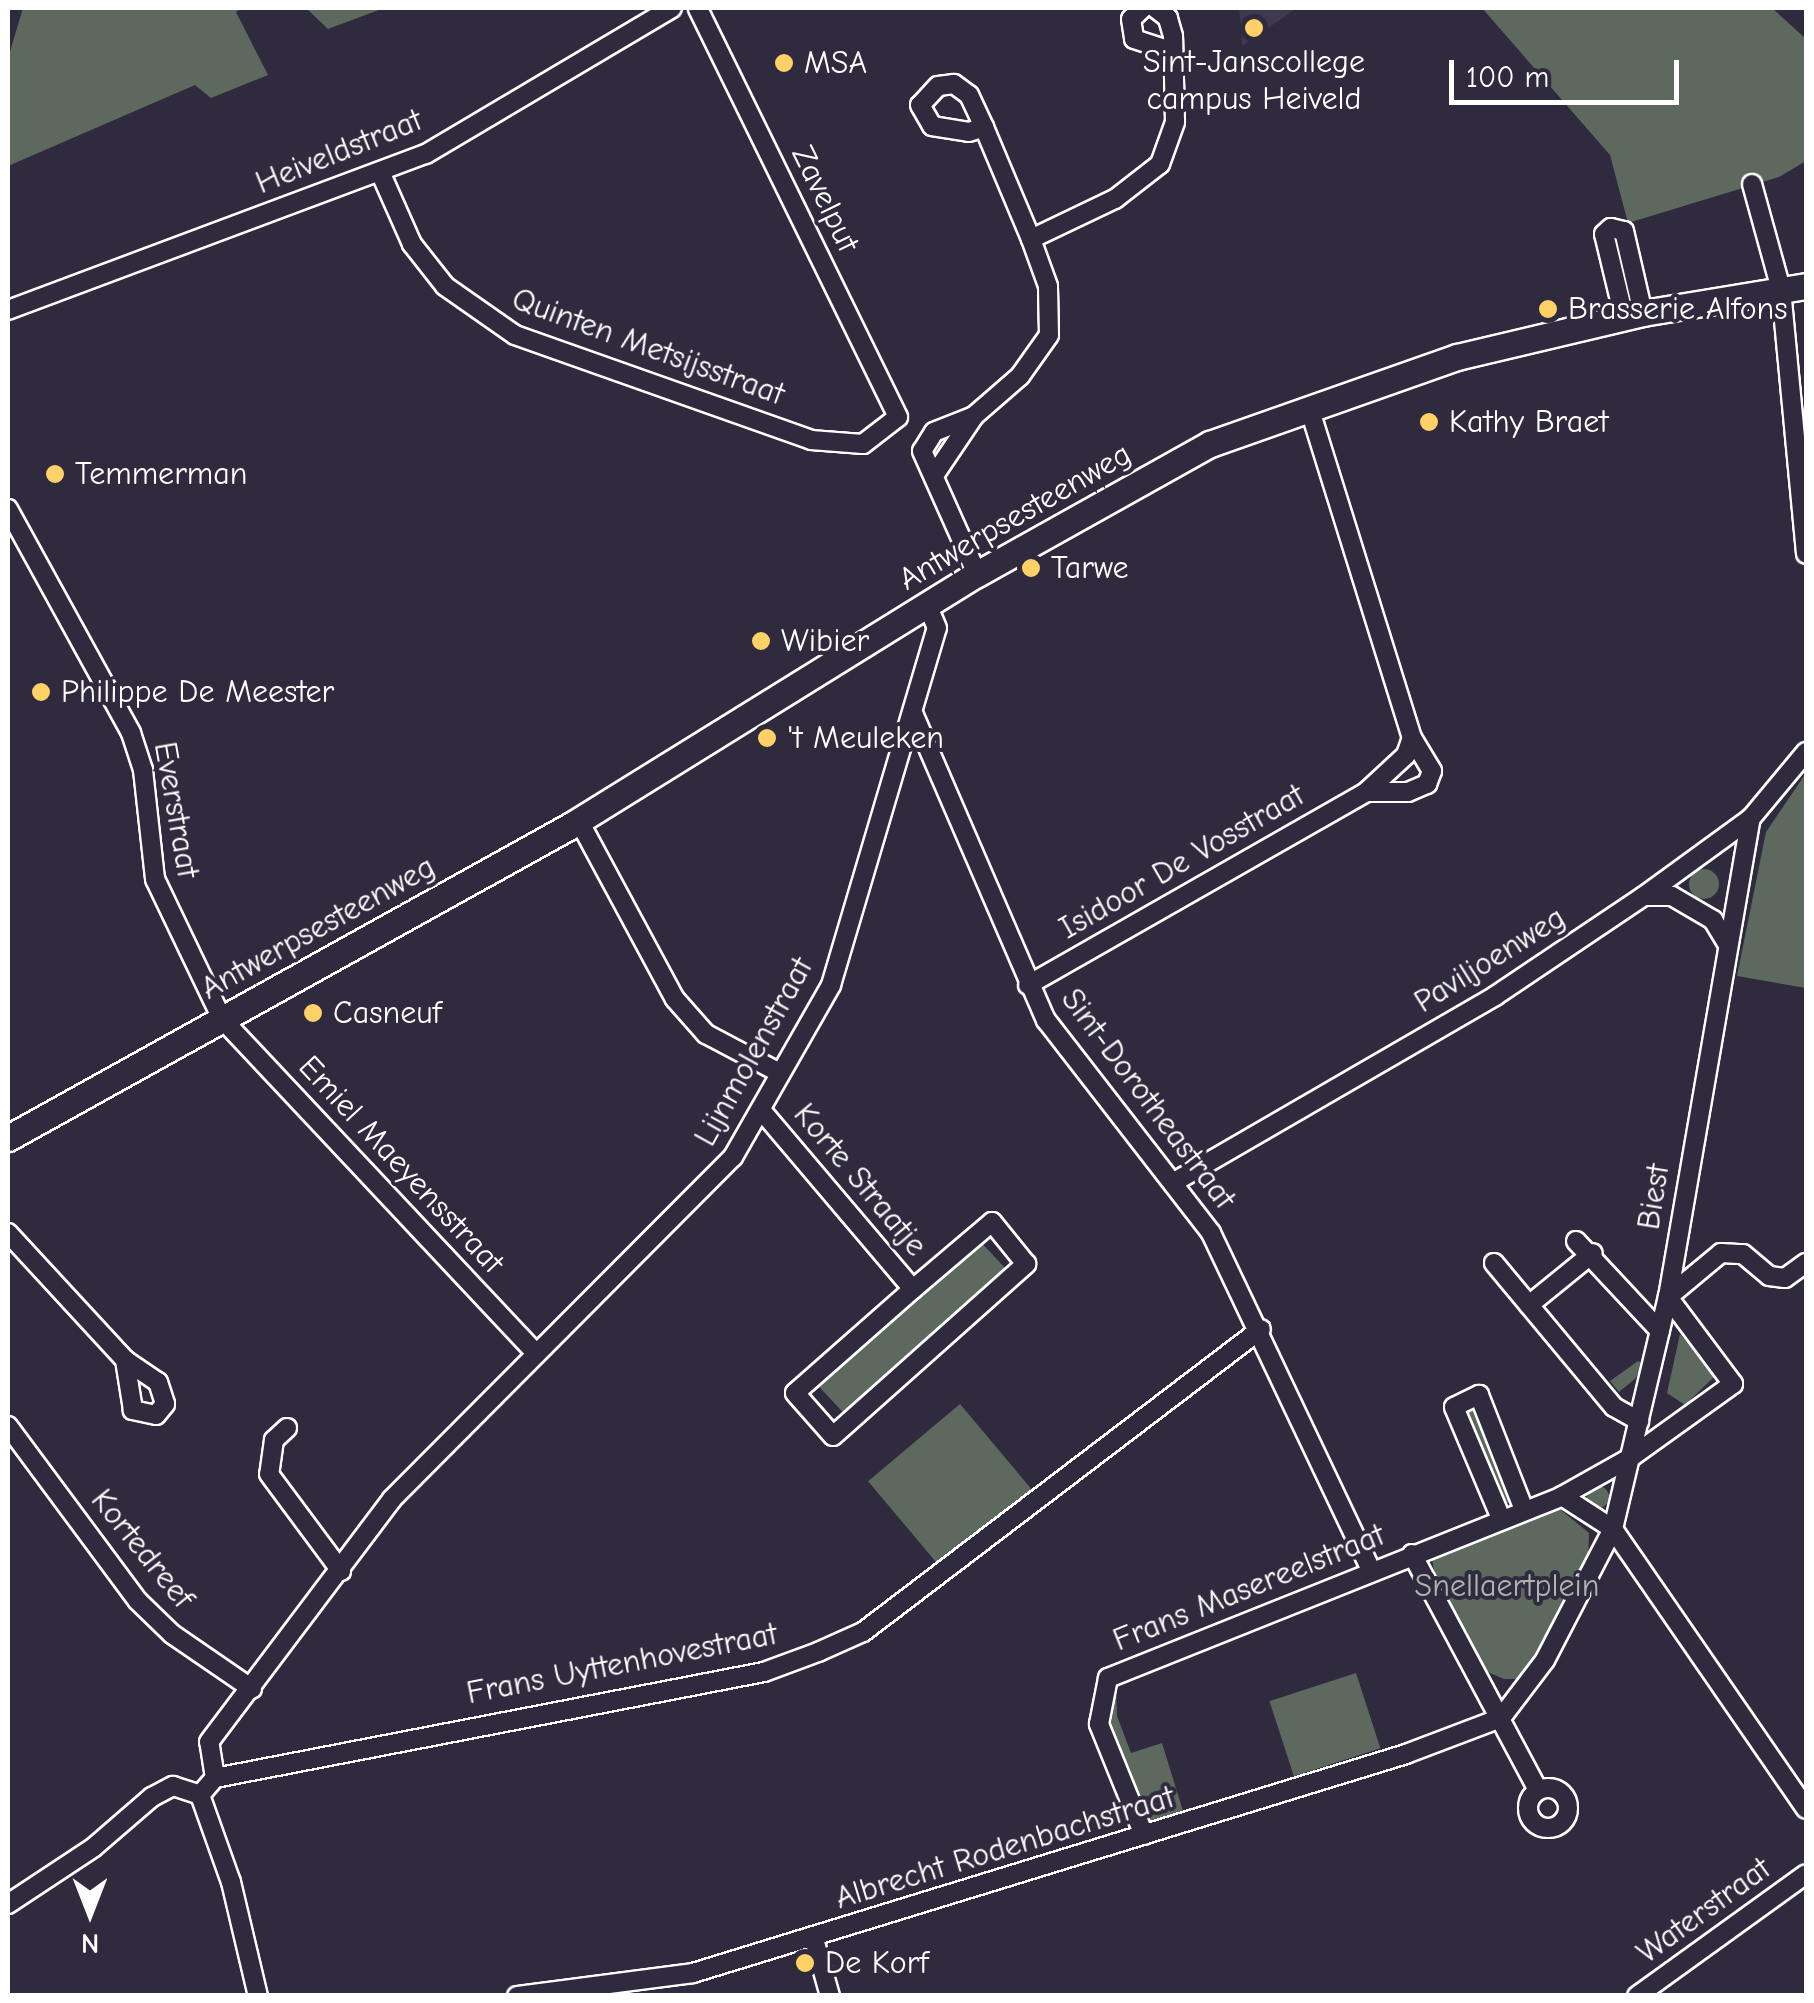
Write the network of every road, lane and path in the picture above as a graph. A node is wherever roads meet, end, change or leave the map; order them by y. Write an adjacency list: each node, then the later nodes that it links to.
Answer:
1 (672, 8): 7 (street, Heiveldstraat)
2 (698, 8): 13 (street, Zavelput)
3 (1143, 8): 5 (street)
4 (1154, 8): 5 (street)
5 (1170, 52): 9 (street)
6 (984, 126): 9 (street)
7 (381, 174): 11 (street, Heiveldstraat); 13 (street, Quinten Metsijsstraat)
8 (1752, 184): 10 (street)
9 (1031, 239): 14 (street)
10 (1794, 288): 12 (main road, Antwerpsesteenweg); 17 (street)
11 (8, 310)
12 (1310, 407): 18 (main road, Antwerpsesteenweg); 21 (street, Isidoor De Vosstraat)
13 (898, 416)
14 (974, 416): 15 (street); 15 (street)
15 (935, 474): 18 (street)
16 (8, 509): 29 (street, Everstraat)
17 (1806, 554)
18 (977, 574): 19 (main road, Antwerpsesteenweg)
19 (927, 605): 20 (street, Lijnmolenstraat); 25 (main road, Antwerpsesteenweg)
20 (913, 712): 28 (street, Sint-Dorotheastraat); 30 (street, Lijnmolenstraat)
21 (1412, 738): 23 (street, Isidoor De Vosstraat); 23 (street, Isidoor De Vosstraat)
22 (1806, 752): 24 (street, Paviljoenweg)
23 (1366, 792): 28 (street, Isidoor De Vosstraat)
24 (1750, 818): 26 (street, Paviljoenweg); 27 (street, Biest)
25 (579, 821): 29 (main road, Antwerpsesteenweg); 30 (street)
26 (1644, 896): 27 (street); 33 (street, Paviljoenweg)
27 (1726, 943): 40 (street, Biest)
28 (1028, 985): 33 (street, Sint-Dorotheastraat)
29 (222, 1019): 32 (main road, Antwerpsesteenweg); 44 (street, Emiel Maeyensstraat)
30 (780, 1073): 31 (street, Lijnmolenstraat)
31 (762, 1110): 39 (street, Korte Straatje); 44 (street, Lijnmolenstraat)
32 (8, 1138)
33 (1176, 1181): 42 (street, Sint-Dorotheastraat)
34 (8, 1233): 45 (street)
35 (1576, 1242): 36 (street)
36 (1592, 1253): 41 (street); 43 (street)
37 (1494, 1263): 41 (street)
38 (1806, 1264): 40 (street)
39 (913, 1290): 39 (street, Korte Straatje)
40 (1668, 1297): 43 (street, Biest); 49 (street, Frans Masereelstraat)
41 (1529, 1305): 46 (street)
42 (1261, 1329): 56 (street, Sint-Dorotheastraat); 59 (street, Frans Uyttenhovestraat)
43 (1660, 1330): 46 (street, Biest)
44 (536, 1353): 55 (street, Lijnmolenstraat)
45 (125, 1360)
46 (1640, 1421): 49 (street, Biest)
47 (8, 1426): 57 (street, Kortedreef)
48 (287, 1428): 55 (street)
49 (1630, 1458): 50 (street, Frans Masereelstraat); 53 (street, Biest)
50 (1562, 1496): 51 (street, Frans Masereelstraat); 53 (street)
51 (1523, 1507): 52 (street, Frans Masereelstraat); 52 (street)
52 (1500, 1516): 54 (street, Frans Masereelstraat)
53 (1613, 1529): 58 (street, Biest); 62 (street)
54 (1412, 1554): 56 (street, Frans Masereelstraat); 58 (street)
55 (341, 1570): 57 (street, Lijnmolenstraat)
56 (1371, 1570): 63 (street, Frans Masereelstraat)
57 (252, 1689): 59 (street, Lijnmolenstraat)
58 (1501, 1718): 60 (street); 63 (street, Albrecht Rodenbachstraat)
59 (215, 1778): 61 (street)
60 (1538, 1790)
61 (200, 1795): 65 (street); 67 (street)
62 (1806, 1810)
63 (1144, 1835): 66 (street, Albrecht Rodenbachstraat)
64 (1806, 1874): 70 (street, Waterstraat)
65 (8, 1904)
66 (814, 1939): 68 (street, Albrecht Rodenbachstraat); 69 (street)
67 (258, 1996)
68 (517, 1996)
69 (830, 1996)
70 (1637, 1996)

